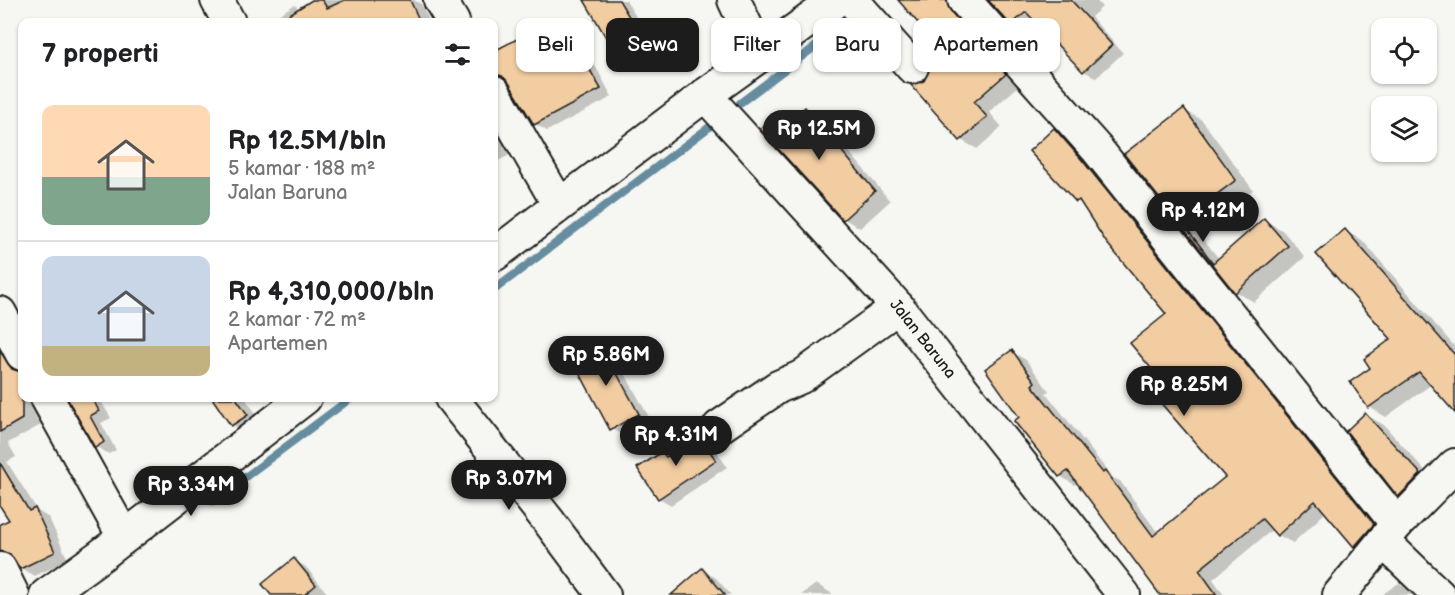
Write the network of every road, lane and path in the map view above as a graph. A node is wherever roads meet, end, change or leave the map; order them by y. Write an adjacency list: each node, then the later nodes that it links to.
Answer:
1 (217, 0): 6 (street)
2 (440, 0): 7 (street)
3 (734, 0): 8 (street)
4 (964, 0): 24 (street)
5 (855, 8): 9 (street); 10 (street)
6 (227, 18)
7 (451, 18)
8 (742, 18)
9 (801, 35)
10 (912, 67)
11 (737, 72): 12 (street)
12 (705, 95): 14 (street); 16 (street, Jalan Baruna)
13 (498, 99): 14 (street)
14 (560, 205): 15 (street)
15 (498, 252)
16 (898, 307): 22 (street); 30 (street, Jalan Baruna)
17 (0, 313): 18 (street)
18 (18, 347)
19 (48, 402): 25 (street)
20 (300, 402): 25 (street)
21 (454, 402): 29 (street)
22 (718, 427)
23 (1455, 465): 24 (street)
24 (1390, 533): 31 (street); 32 (street)
25 (124, 537): 28 (street)
26 (0, 569): 27 (street)
27 (13, 595)
28 (46, 595)
29 (604, 595)
30 (1124, 595)
31 (1339, 595)
32 (1439, 595)

